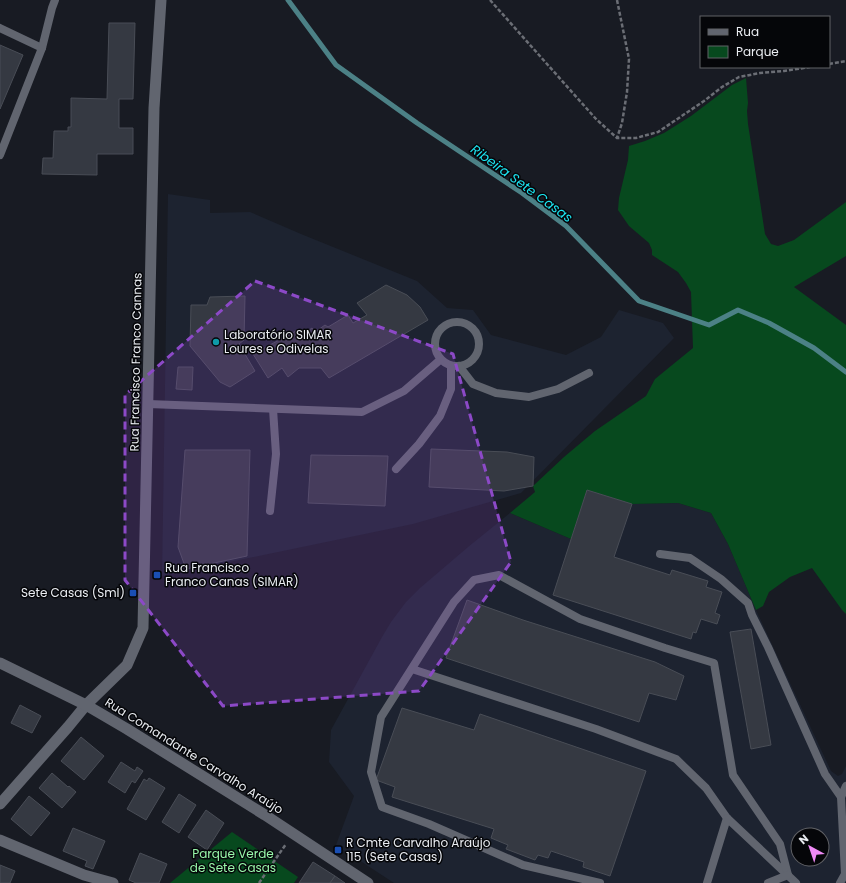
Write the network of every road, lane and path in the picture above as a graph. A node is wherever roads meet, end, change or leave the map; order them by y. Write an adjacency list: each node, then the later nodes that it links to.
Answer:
1 (55, 0): 6 (lane)
2 (161, 0): 15 (street, Rua Francisco Franco Cannas)
3 (490, 0): 10 (path)
4 (617, 0): 10 (path)
5 (0, 28): 6 (lane)
6 (42, 48): 11 (lane)
7 (846, 61): 8 (path)
8 (830, 64)
9 (804, 68): 10 (path)
10 (617, 138)
11 (0, 155)
12 (440, 360): 13 (lane); 13 (lane); 16 (lane)
13 (455, 366): 14 (lane); 17 (lane)
14 (589, 373)
15 (148, 404): 16 (lane); 22 (street, Rua Francisco Franco Cannas)
16 (273, 410): 18 (lane)
17 (396, 469)
18 (270, 511)
19 (660, 554): 24 (lane)
20 (0, 663): 22 (street, Rua Comandante Carvalho Araújo)
21 (412, 669): 26 (lane); 30 (lane); 35 (lane)
22 (86, 705): 25 (street, Rua Francisco Franco Cannas); 27 (street, Rua Comandante Carvalho Araújo)
23 (846, 786): 24 (lane)
24 (841, 797): 39 (lane)
25 (0, 804)
26 (727, 818): 30 (lane); 36 (lane)
27 (293, 834): 33 (path); 34 (street, Rua Comandante Carvalho Araújo)
28 (0, 840): 29 (street)
29 (84, 875): 31 (street); 32 (street)
30 (788, 875): 37 (lane); 38 (lane)
31 (75, 883)
32 (113, 883)
33 (259, 883)
34 (368, 883)
35 (600, 883)
36 (707, 883)
37 (768, 883)
38 (796, 883)
39 (840, 883)

